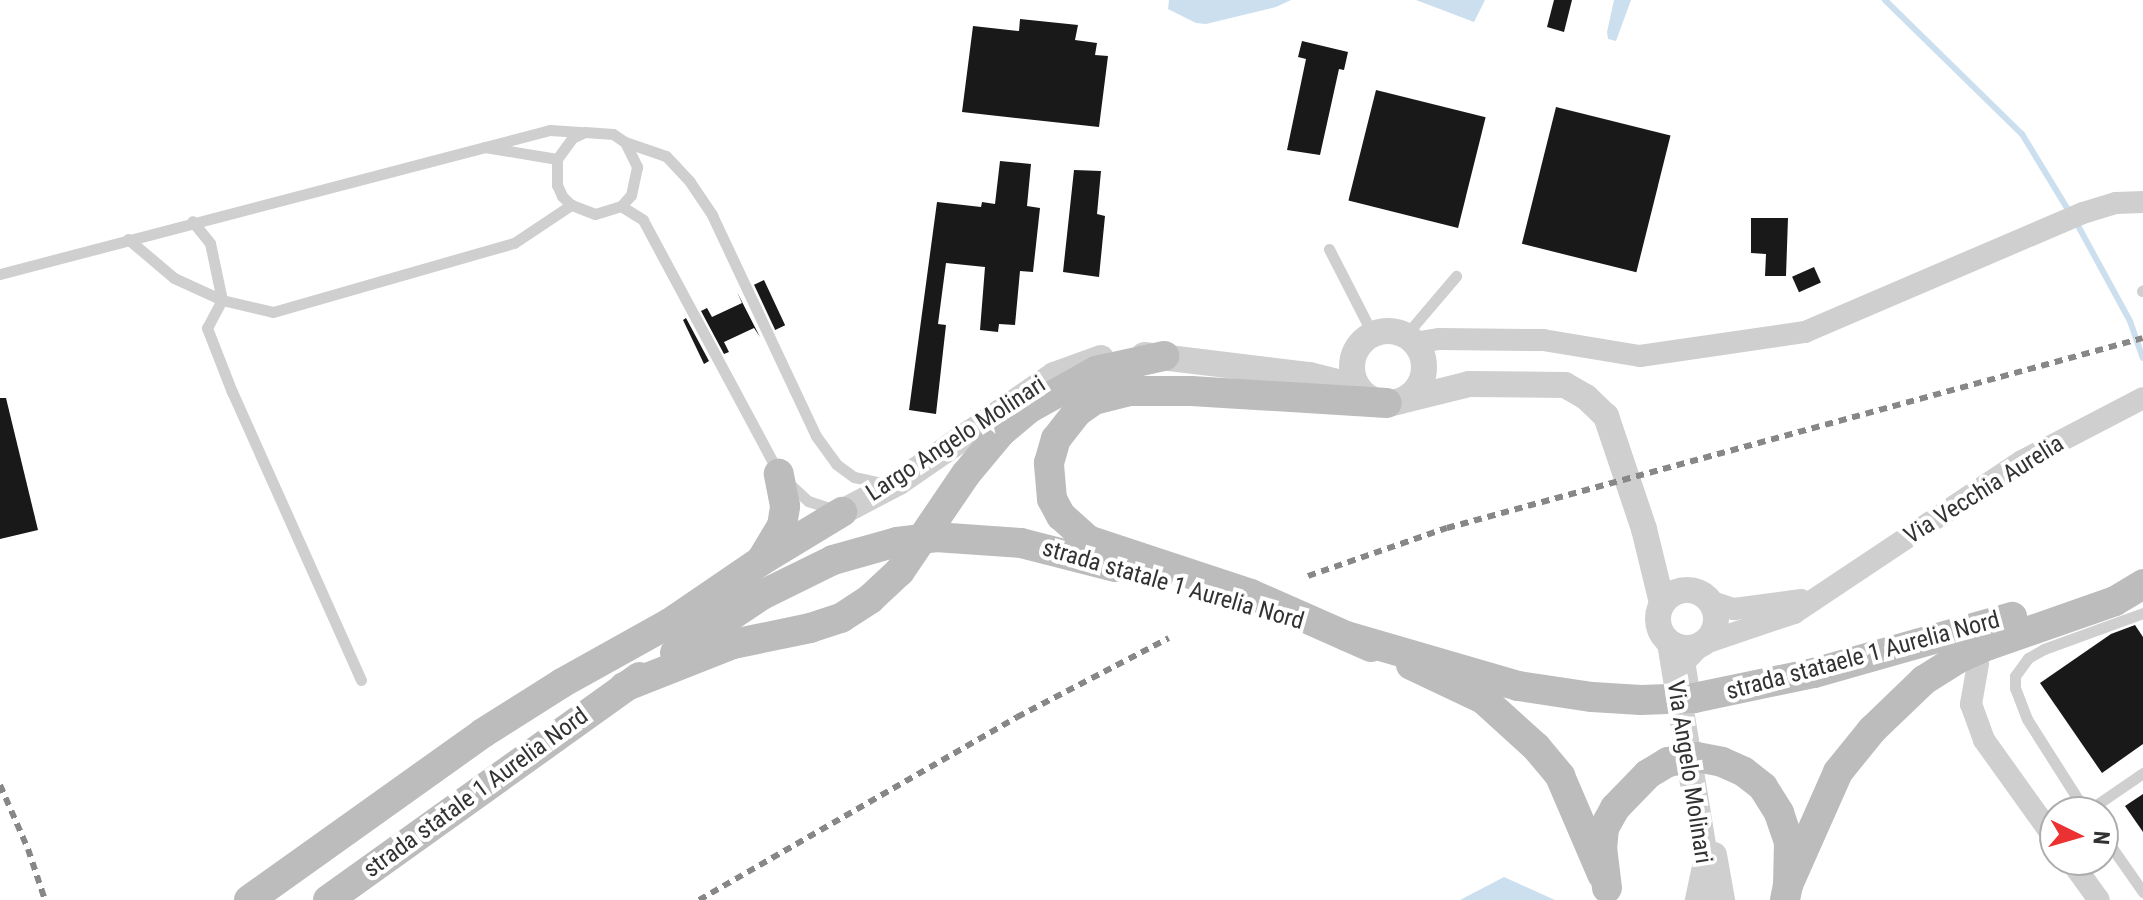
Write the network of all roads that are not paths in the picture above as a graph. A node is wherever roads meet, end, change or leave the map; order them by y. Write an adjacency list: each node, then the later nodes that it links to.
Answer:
1 (585, 132): 2 (lane); 3 (lane); 4 (lane)
2 (625, 142): 7 (lane); 23 (lane)
3 (485, 147): 4 (lane); 8 (lane)
4 (557, 159): 6 (lane)
5 (2141, 200): 15 (street)
6 (571, 205): 7 (lane); 13 (lane)
7 (621, 206): 22 (lane)
8 (192, 221): 9 (lane); 13 (lane)
9 (128, 239): 11 (lane); 13 (lane)
10 (1329, 249): 14 (lane)
11 (0, 274)
12 (1456, 276): 15 (lane)
13 (222, 300): 36 (lane)
14 (1364, 343): 15 (street); 17 (street); 19 (street)
15 (1414, 346): 18 (street); 21 (street)
16 (1164, 356): 17 (street); 23 (street, Largo Angelo Molinari); 37 (main road)
17 (1310, 375): 19 (street)
18 (1469, 384): 21 (street); 25 (street)
19 (1357, 387): 21 (street)
20 (2142, 398): 29 (street, Via Vecchia Aurelia)
21 (1394, 402): 33 (main road)
22 (779, 474): 24 (lane); 26 (main road)
23 (899, 482): 24 (street, Largo Angelo Molinari)
24 (842, 512): 26 (main road)
25 (1644, 529): 28 (street); 31 (street)
26 (761, 561): 47 (main road)
27 (2143, 582): 33 (main road, strada stataele 1 Aurelia Nord, bridge); 45 (main road)
28 (1686, 589): 30 (street); 31 (street)
29 (1828, 589): 30 (street, Via Vecchia Aurelia); 34 (street, Via Vecchia Aurelia)
30 (1712, 602): 34 (street)
31 (1662, 603): 34 (street)
32 (2143, 613): 39 (lane)
33 (1336, 632): 37 (main road, strada statale 1 Aurelia Nord, bridge); 46 (main road, bridge)
34 (1690, 645): 49 (street, Via Angelo Molinari); 50 (street, Via Angelo Molinari)
35 (1978, 664): 41 (street)
36 (361, 680)
37 (624, 687): 48 (main road, strada statale 1 Aurelia Nord)
38 (2143, 773): 40 (lane)
39 (2076, 796)
40 (2109, 796)
41 (2039, 815)
42 (2119, 858): 44 (lane)
43 (2082, 876): 51 (street)
44 (2143, 892)
45 (1786, 893): 46 (main road, bridge)
46 (1609, 894)
47 (249, 900)
48 (328, 900)
49 (1698, 900)
50 (1722, 900)
51 (2099, 900)

